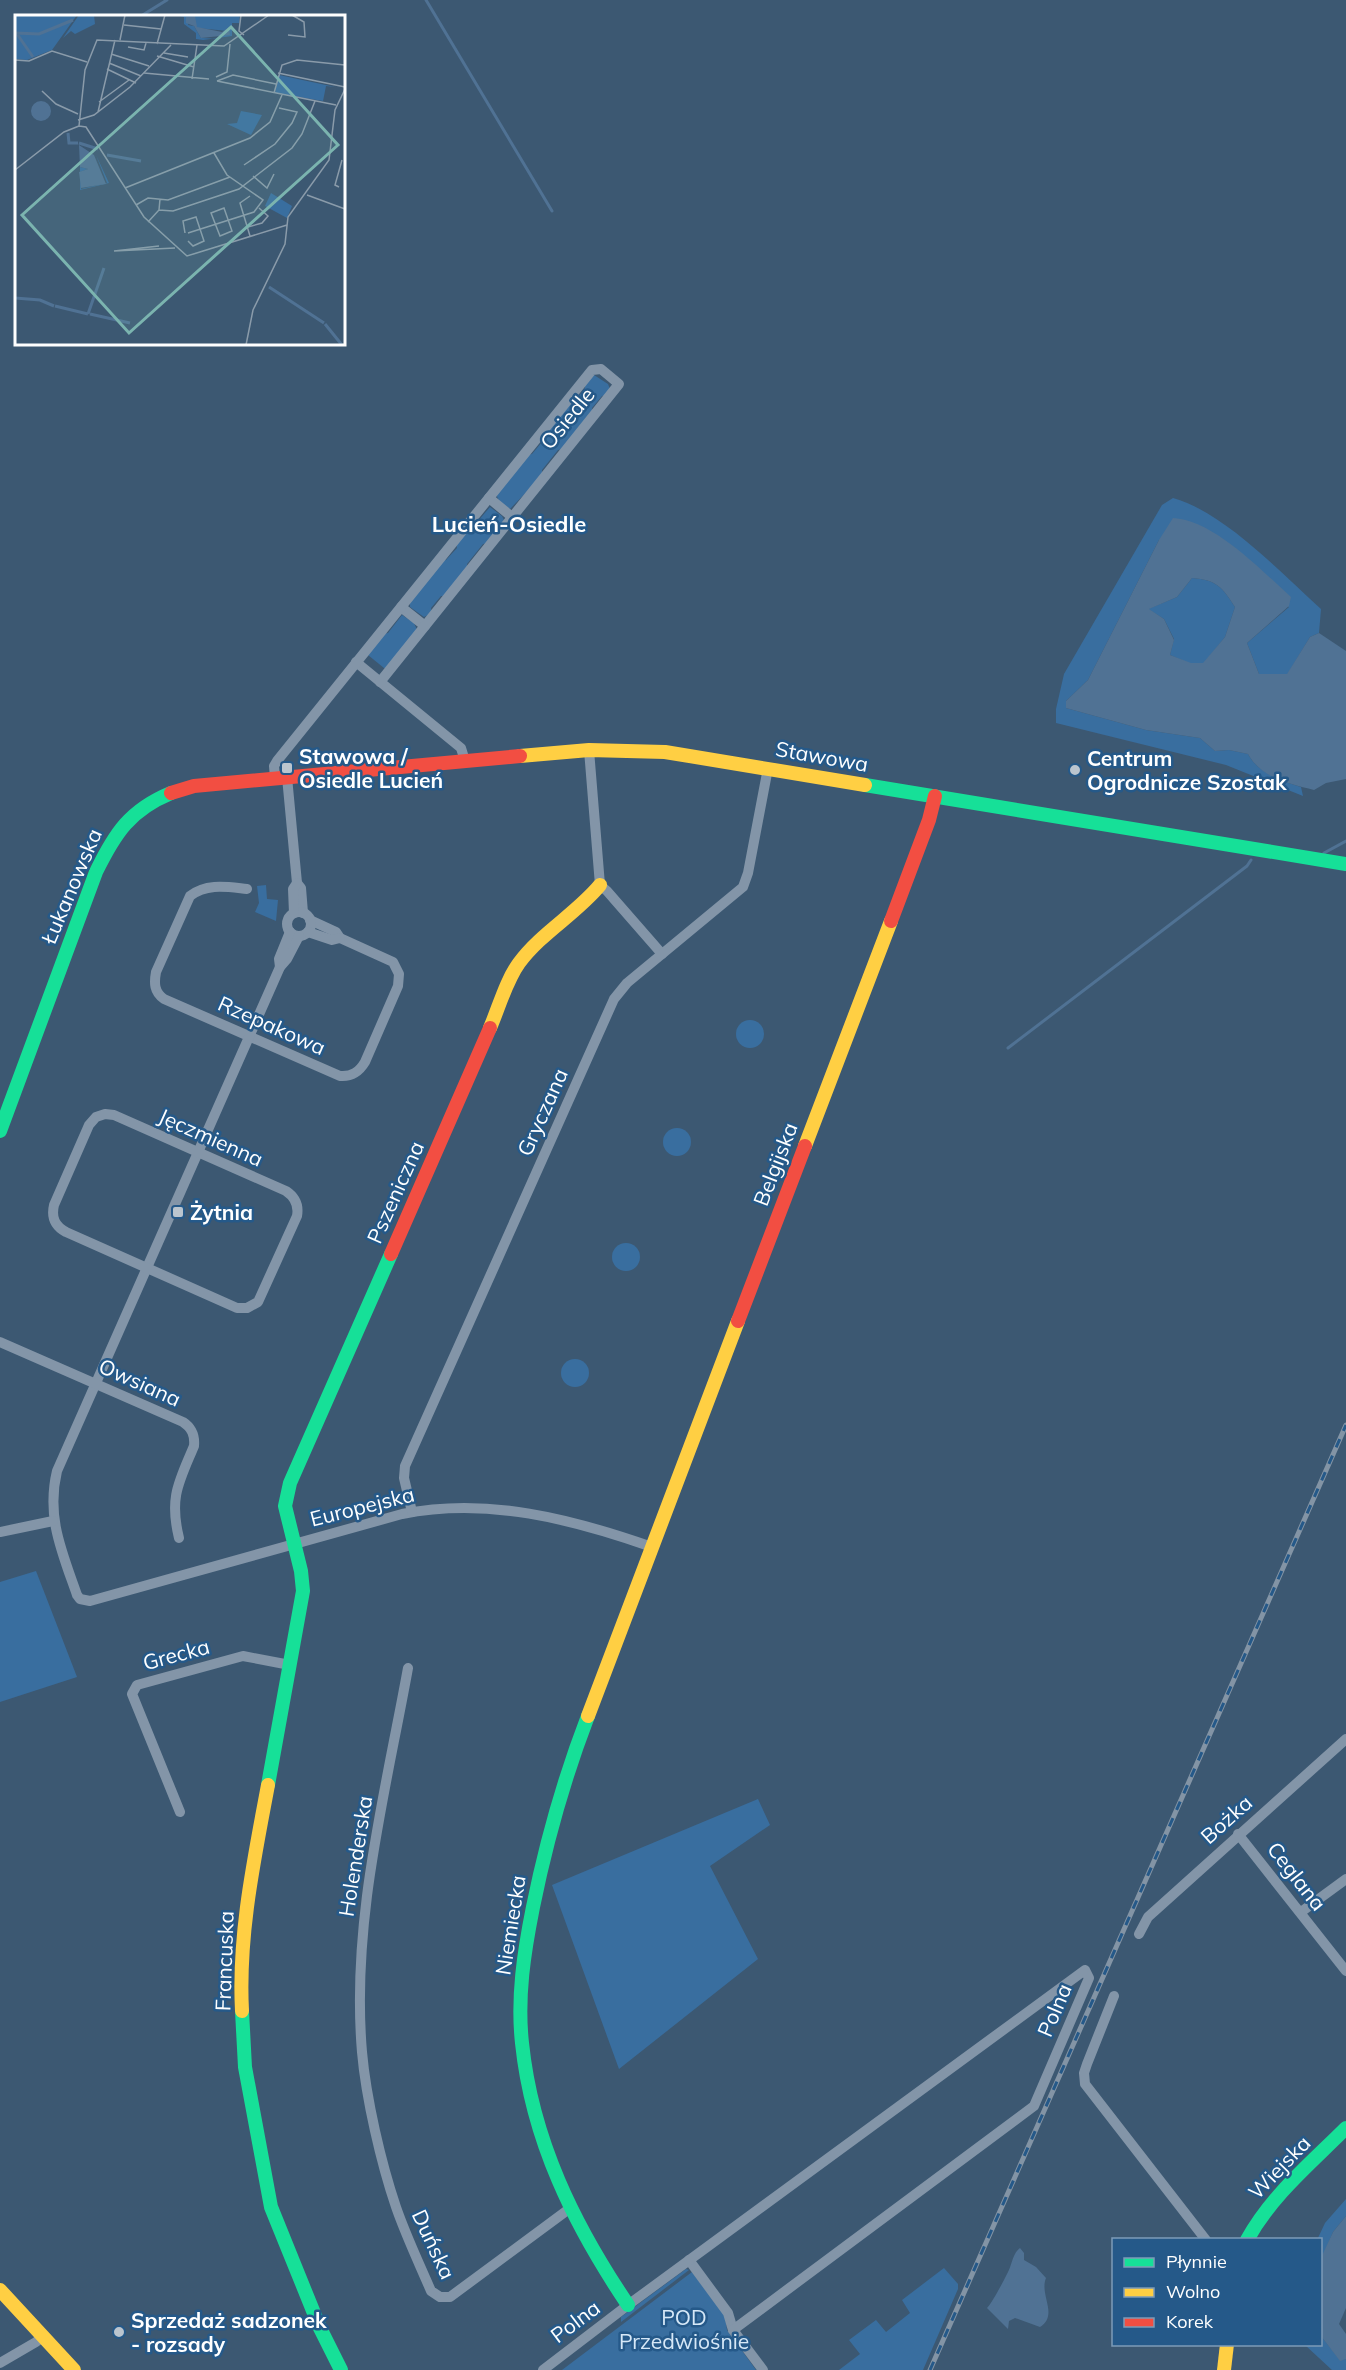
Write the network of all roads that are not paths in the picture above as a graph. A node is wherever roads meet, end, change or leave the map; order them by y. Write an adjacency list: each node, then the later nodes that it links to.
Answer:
1 (489, 498): 2 (street); 2 (street, Osiedle); 3 (street, Osiedle)
2 (512, 518): 4 (street, Osiedle)
3 (401, 607): 4 (street); 5 (street, Osiedle)
4 (425, 626): 6 (street, Osiedle)
5 (356, 662): 6 (street); 10 (street, Osiedle)
6 (380, 682): 8 (street)
7 (589, 750): 8 (street, Stawowa); 9 (street, Stawowa); 13 (street)
8 (465, 761): 10 (street, Stawowa)
9 (768, 768): 11 (street, Stawowa); 16 (street, Gryczana)
10 (281, 777): 15 (street); 18 (street, Łukanowska)
11 (935, 796): 12 (street, Stawowa); 28 (street, Belgijska)
12 (1346, 864)
13 (600, 885): 16 (street); 27 (street, Pszeniczna)
14 (247, 889): 17 (street, Rzepakowa)
15 (301, 925): 17 (street); 17 (street, Rzepakowa)
16 (662, 954): 23 (street, Gryczana)
17 (248, 1036): 19 (street)
18 (0, 1131)
19 (197, 1152): 20 (street); 20 (street, Jęczmienna); 20 (street, Jęczmienna)
20 (146, 1267): 22 (street)
21 (0, 1342): 22 (street, Owsiana)
22 (95, 1384): 24 (street); 26 (street, Owsiana)
23 (412, 1512): 27 (street, Europejska); 28 (street, Europejska)
24 (53, 1521): 25 (street); 27 (street, Europejska)
25 (0, 1532)
26 (179, 1538)
27 (295, 1543): 29 (street, Francuska)
28 (652, 1547): 41 (street, Niemiecka)
29 (290, 1665): 32 (street, Grecka); 52 (street, Francuska)
30 (408, 1668): 39 (street, Holenderska)
31 (1346, 1739): 33 (street, Bożka)
32 (180, 1812)
33 (1238, 1834): 35 (street, Ceglana); 36 (street, Bożka)
34 (1346, 1879): 35 (street)
35 (1301, 1912): 37 (street, Ceglana)
36 (1139, 1934)
37 (1346, 1971)
38 (1114, 1996): 42 (street)
39 (362, 2051): 41 (street, Duńska)
40 (1346, 2128): 43 (street, Wiejska)
41 (569, 2209): 46 (street, Niemiecka)
42 (1204, 2238)
43 (1248, 2238)
44 (689, 2260): 46 (street, Polna); 47 (street); 47 (street, Polna)
45 (0, 2290): 48 (street)
46 (628, 2305): 53 (street, Polna)
47 (733, 2330): 54 (street)
48 (43, 2336): 50 (street); 51 (street)
49 (1227, 2346): 55 (street)
50 (0, 2363)
51 (74, 2370)
52 (340, 2370)
53 (543, 2370)
54 (763, 2370)
55 (1224, 2370)

